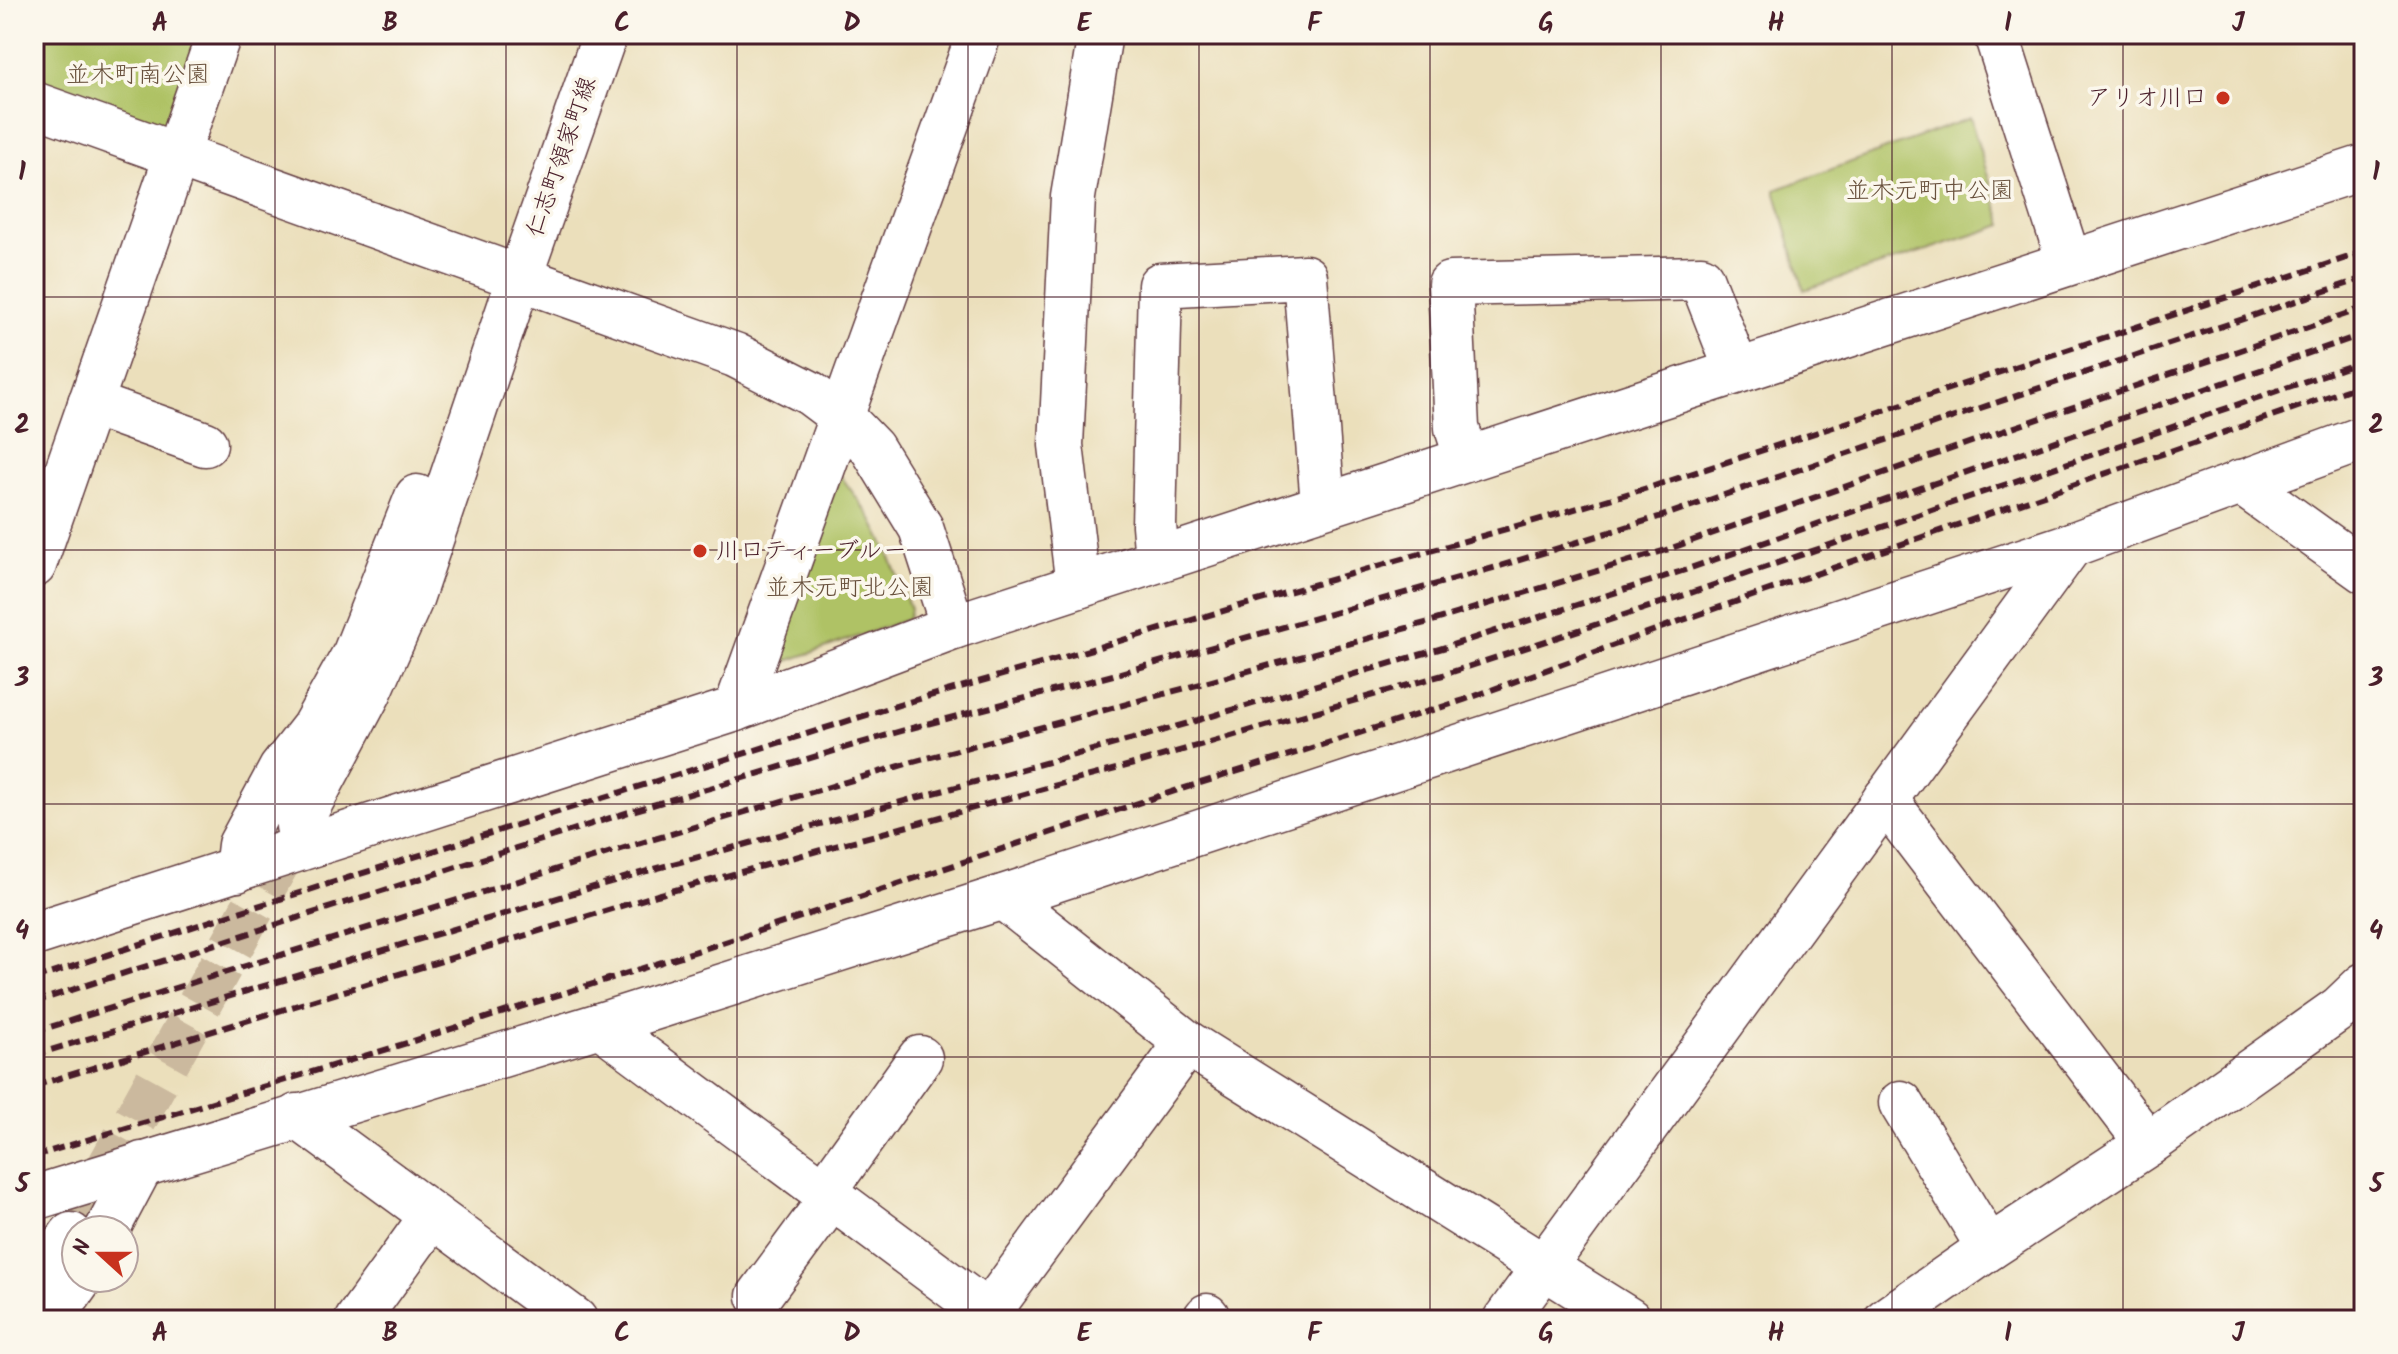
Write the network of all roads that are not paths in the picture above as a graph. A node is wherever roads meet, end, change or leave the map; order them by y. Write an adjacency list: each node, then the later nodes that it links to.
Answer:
1 (219, 34): 7 (street)
2 (605, 34): 10 (street, 仁志町領家町線)
3 (979, 34): 14 (street)
4 (1100, 34): 24 (street)
5 (1996, 34): 9 (street)
6 (34, 104): 7 (street)
7 (176, 155): 10 (street); 13 (street)
8 (2364, 167): 9 (street)
9 (2069, 262): 12 (street)
10 (519, 279): 11 (street, 仁志町領家町線); 14 (street)
11 (496, 351): 28 (street, 仁志町領家町線); 29 (street)
12 (1737, 371): 17 (street); 17 (street)
13 (90, 403): 16 (street); 22 (street)
14 (842, 417): 25 (street); 26 (street)
15 (2364, 438): 18 (street)
16 (205, 444)
17 (1467, 459): 19 (street)
18 (2240, 482): 20 (street); 23 (street)
19 (1323, 505): 21 (street); 21 (street)
20 (2071, 545): 27 (street); 30 (street)
21 (1157, 560): 24 (street)
22 (34, 565)
23 (2364, 571)
24 (1078, 586): 25 (street)
25 (953, 627): 26 (street)
26 (736, 709): 29 (street)
27 (1885, 799): 38 (street); 44 (street)
28 (298, 826)
29 (237, 870): 31 (street)
30 (1003, 897): 33 (street); 34 (street)
31 (34, 934)
32 (2364, 985): 38 (street)
33 (600, 1025): 37 (street); 40 (street)
34 (1187, 1043): 44 (street); 48 (street)
35 (920, 1058): 40 (street)
36 (1901, 1103): 43 (street)
37 (297, 1116): 39 (street); 42 (street)
38 (2148, 1144): 43 (street)
39 (142, 1164): 41 (street); 41 (street)
40 (828, 1194): 47 (street); 48 (street)
41 (58, 1215): 45 (street)
42 (432, 1216): 50 (street); 51 (street)
43 (1989, 1248): 54 (street)
44 (1544, 1266): 52 (street); 53 (street)
45 (34, 1288)
46 (70, 1294): 49 (street)
47 (759, 1296)
48 (989, 1318)
49 (51, 1320)
50 (357, 1320)
51 (575, 1320)
52 (1505, 1320)
53 (1629, 1320)
54 (1886, 1320)

